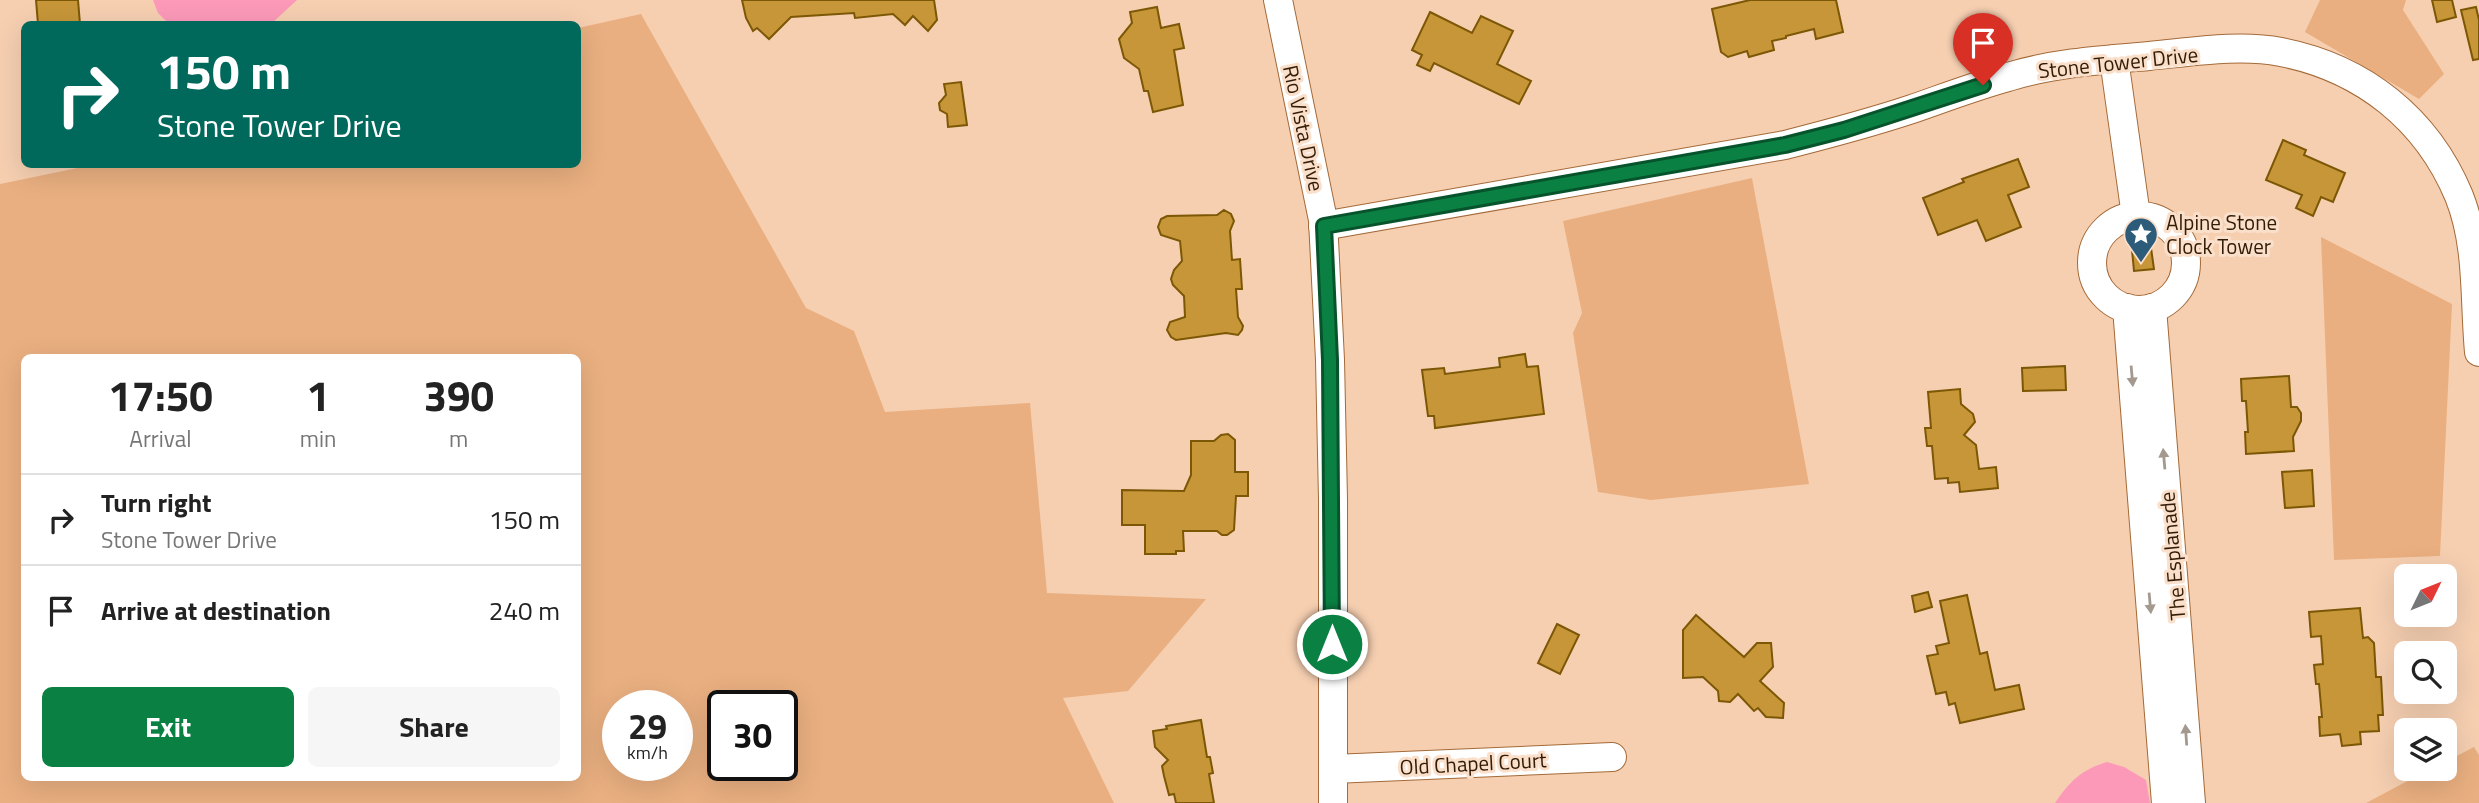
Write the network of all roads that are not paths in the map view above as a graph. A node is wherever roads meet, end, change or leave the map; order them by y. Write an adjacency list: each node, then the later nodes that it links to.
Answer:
1 (1278, 0): 4 (street, Rio Vista Drive)
2 (2114, 59): 3 (street); 4 (street, Stone Tower Drive); 6 (street, Stone Tower Drive)
3 (2136, 216): 5 (street); 5 (street)
4 (1324, 226): 9 (street, Rio Vista Drive)
5 (2139, 308): 7 (street, The Esplanade)
6 (2479, 352)
7 (2167, 651): 11 (street, The Esplanade); 12 (street, The Esplanade, one-way to 7)
8 (1612, 757): 9 (street, Old Chapel Court)
9 (1334, 769): 10 (street, Rio Vista Drive)
10 (1333, 803)
11 (2166, 803)
12 (2191, 803)

